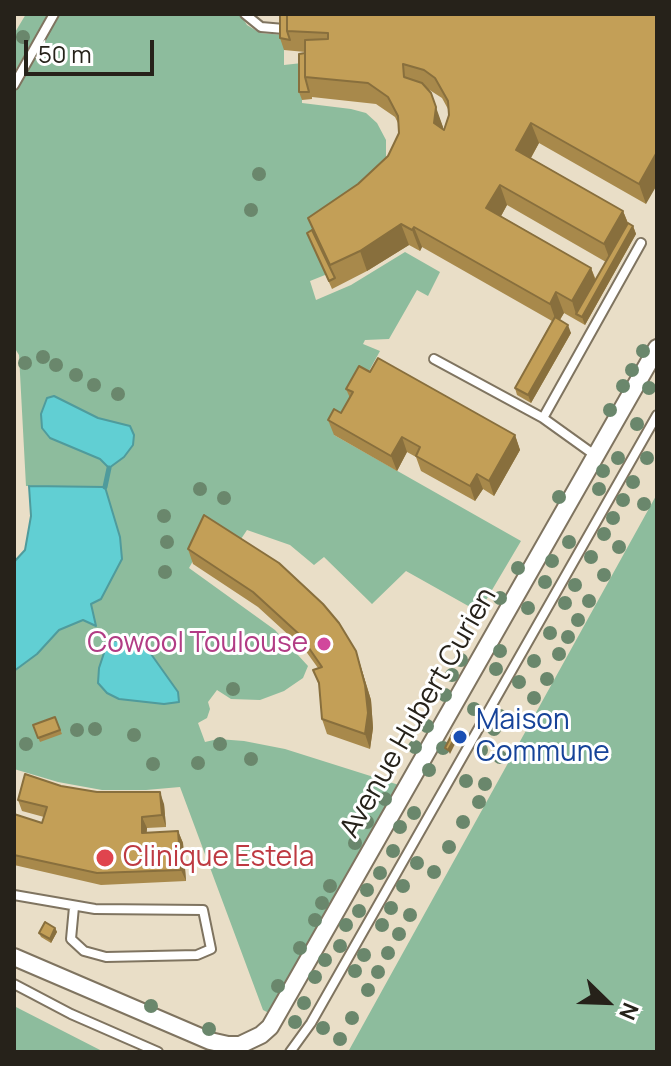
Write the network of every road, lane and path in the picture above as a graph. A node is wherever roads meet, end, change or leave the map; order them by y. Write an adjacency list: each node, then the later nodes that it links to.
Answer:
1 (54, 14): 4 (lane)
2 (245, 14): 3 (lane)
3 (284, 29)
4 (14, 85)
5 (641, 243): 9 (lane)
6 (657, 348): 10 (street, Avenue Hubert Curien)
7 (434, 359): 9 (lane)
8 (657, 415): 16 (lane)
9 (543, 418): 10 (lane)
10 (596, 456): 13 (street, Avenue Hubert Curien)
11 (14, 895): 12 (lane)
12 (74, 907): 12 (lane)
13 (14, 957)
14 (14, 984): 15 (lane)
15 (158, 1052)
16 (290, 1052)

